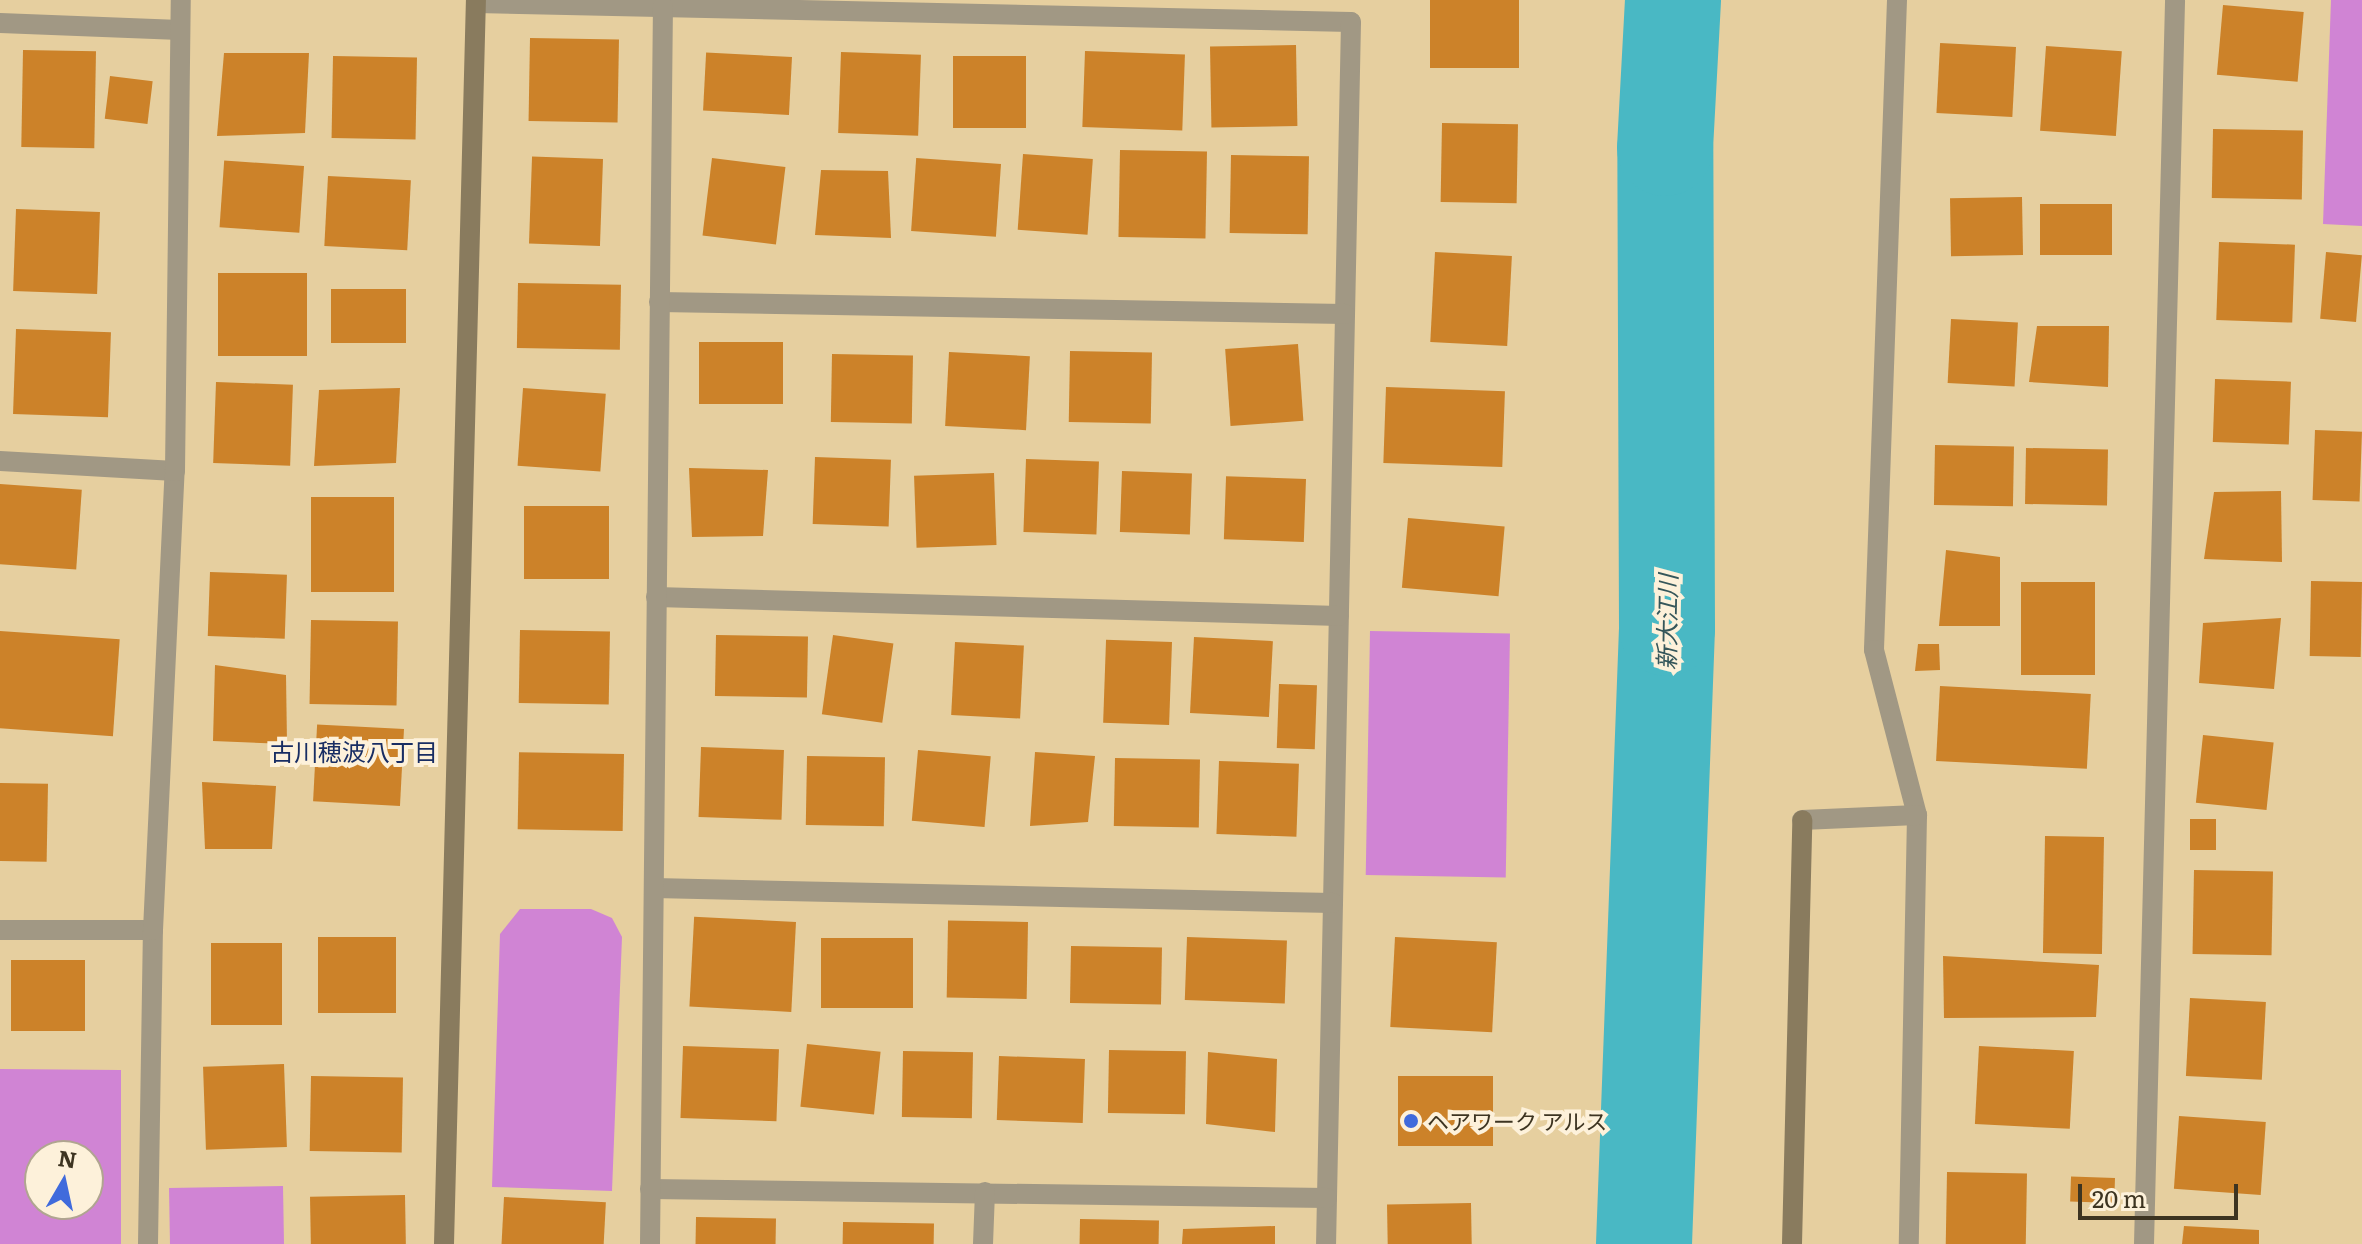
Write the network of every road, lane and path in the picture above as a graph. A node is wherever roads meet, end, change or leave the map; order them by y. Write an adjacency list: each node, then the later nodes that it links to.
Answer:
1 (181, 0): 8 (street)
2 (1897, 0): 15 (street)
3 (2175, 0): 30 (street)
4 (476, 2): 5 (street); 24 (street)
5 (663, 7): 6 (street); 9 (street)
6 (1174, 9): 10 (street)
7 (0, 23): 8 (street)
8 (180, 30): 12 (street)
9 (659, 302): 10 (street); 13 (street)
10 (1345, 314): 14 (street)
11 (0, 461): 12 (street)
12 (175, 471): 19 (street)
13 (656, 597): 14 (street); 16 (street)
14 (1339, 616): 17 (street)
15 (1917, 815): 28 (street); 29 (street)
16 (654, 888): 17 (street); 20 (street)
17 (1333, 903): 22 (street)
18 (0, 930): 19 (street)
19 (153, 930): 23 (street)
20 (650, 1189): 21 (street); 25 (street)
21 (985, 1192): 22 (street); 26 (street)
22 (1327, 1198): 27 (street)
23 (148, 1244)
24 (444, 1244)
25 (650, 1244)
26 (983, 1244)
27 (1326, 1244)
28 (1792, 1244)
29 (1909, 1244)
30 (2144, 1244)

